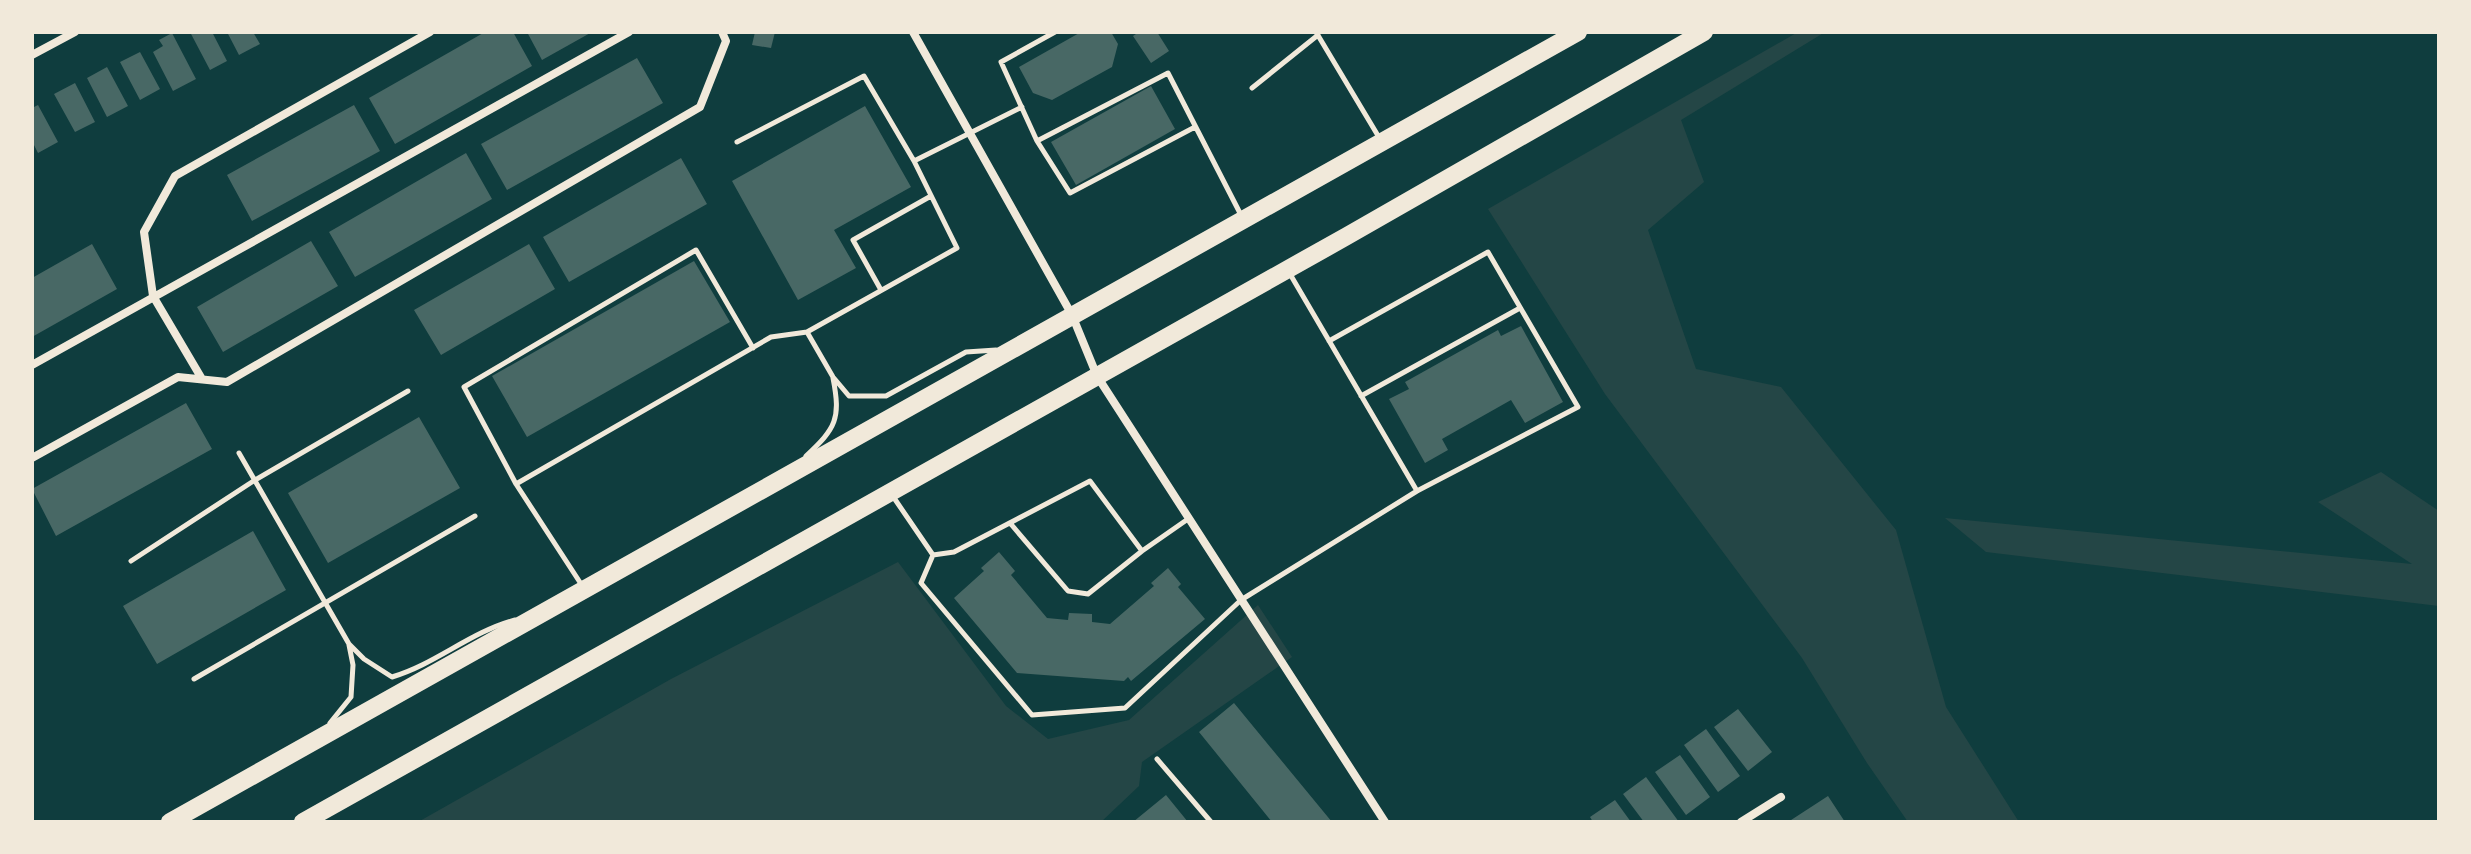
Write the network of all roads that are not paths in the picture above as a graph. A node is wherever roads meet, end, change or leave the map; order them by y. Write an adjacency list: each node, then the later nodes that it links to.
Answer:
1 (75, 32): 10 (street)
2 (430, 32): 23 (street)
3 (629, 32): 23 (street)
4 (722, 32): 33 (street)
5 (913, 32): 14 (street)
6 (1055, 32): 12 (lane)
7 (1578, 32): 17 (highway)
8 (1704, 32): 21 (highway)
9 (1317, 34): 11 (lane); 17 (lane)
10 (32, 55)
11 (1252, 88)
12 (1022, 107): 14 (lane); 15 (lane)
13 (1195, 127): 15 (lane); 15 (lane); 20 (lane)
14 (971, 132): 18 (lane); 25 (street)
15 (1037, 141)
16 (737, 142): 18 (lane)
17 (1383, 143): 20 (highway)
18 (914, 161): 19 (lane)
19 (931, 196): 22 (lane); 22 (lane)
20 (1244, 221): 25 (highway)
21 (1287, 269): 27 (lane); 31 (highway)
22 (881, 290): 26 (lane)
23 (153, 296): 30 (street); 33 (street)
24 (1520, 308): 27 (lane); 35 (lane); 42 (lane)
25 (1072, 315): 29 (highway); 31 (street)
26 (807, 332): 28 (lane); 32 (lane)
27 (1329, 341): 35 (lane)
28 (753, 348): 40 (lane); 40 (lane)
29 (1011, 349): 32 (lane); 38 (highway)
30 (32, 365)
31 (1097, 376): 41 (highway); 44 (street)
32 (833, 377): 38 (lane)
33 (202, 379): 37 (street)
34 (408, 391): 39 (lane)
35 (1361, 396): 42 (lane)
36 (239, 453): 39 (lane)
37 (32, 458)
38 (789, 473): 49 (highway)
39 (255, 480): 48 (lane); 51 (lane)
40 (516, 484): 49 (lane)
41 (890, 491): 47 (lane); 59 (highway)
42 (1417, 491): 50 (lane)
43 (475, 516): 51 (lane)
44 (1188, 519): 46 (lane); 50 (street)
45 (1010, 523): 46 (lane); 46 (lane); 47 (lane)
46 (1142, 551)
47 (933, 555): 50 (lane)
48 (131, 561)
49 (584, 588): 52 (highway)
50 (1241, 600): 61 (street)
51 (325, 602): 53 (lane); 54 (lane)
52 (542, 612): 53 (lane); 55 (highway)
53 (349, 644): 55 (lane)
54 (194, 679)
55 (305, 748): 58 (highway)
56 (1157, 759): 60 (lane)
57 (1781, 797): 62 (street)
58 (170, 822)
59 (303, 822)
60 (1211, 822)
61 (1385, 822)
62 (1741, 822)

